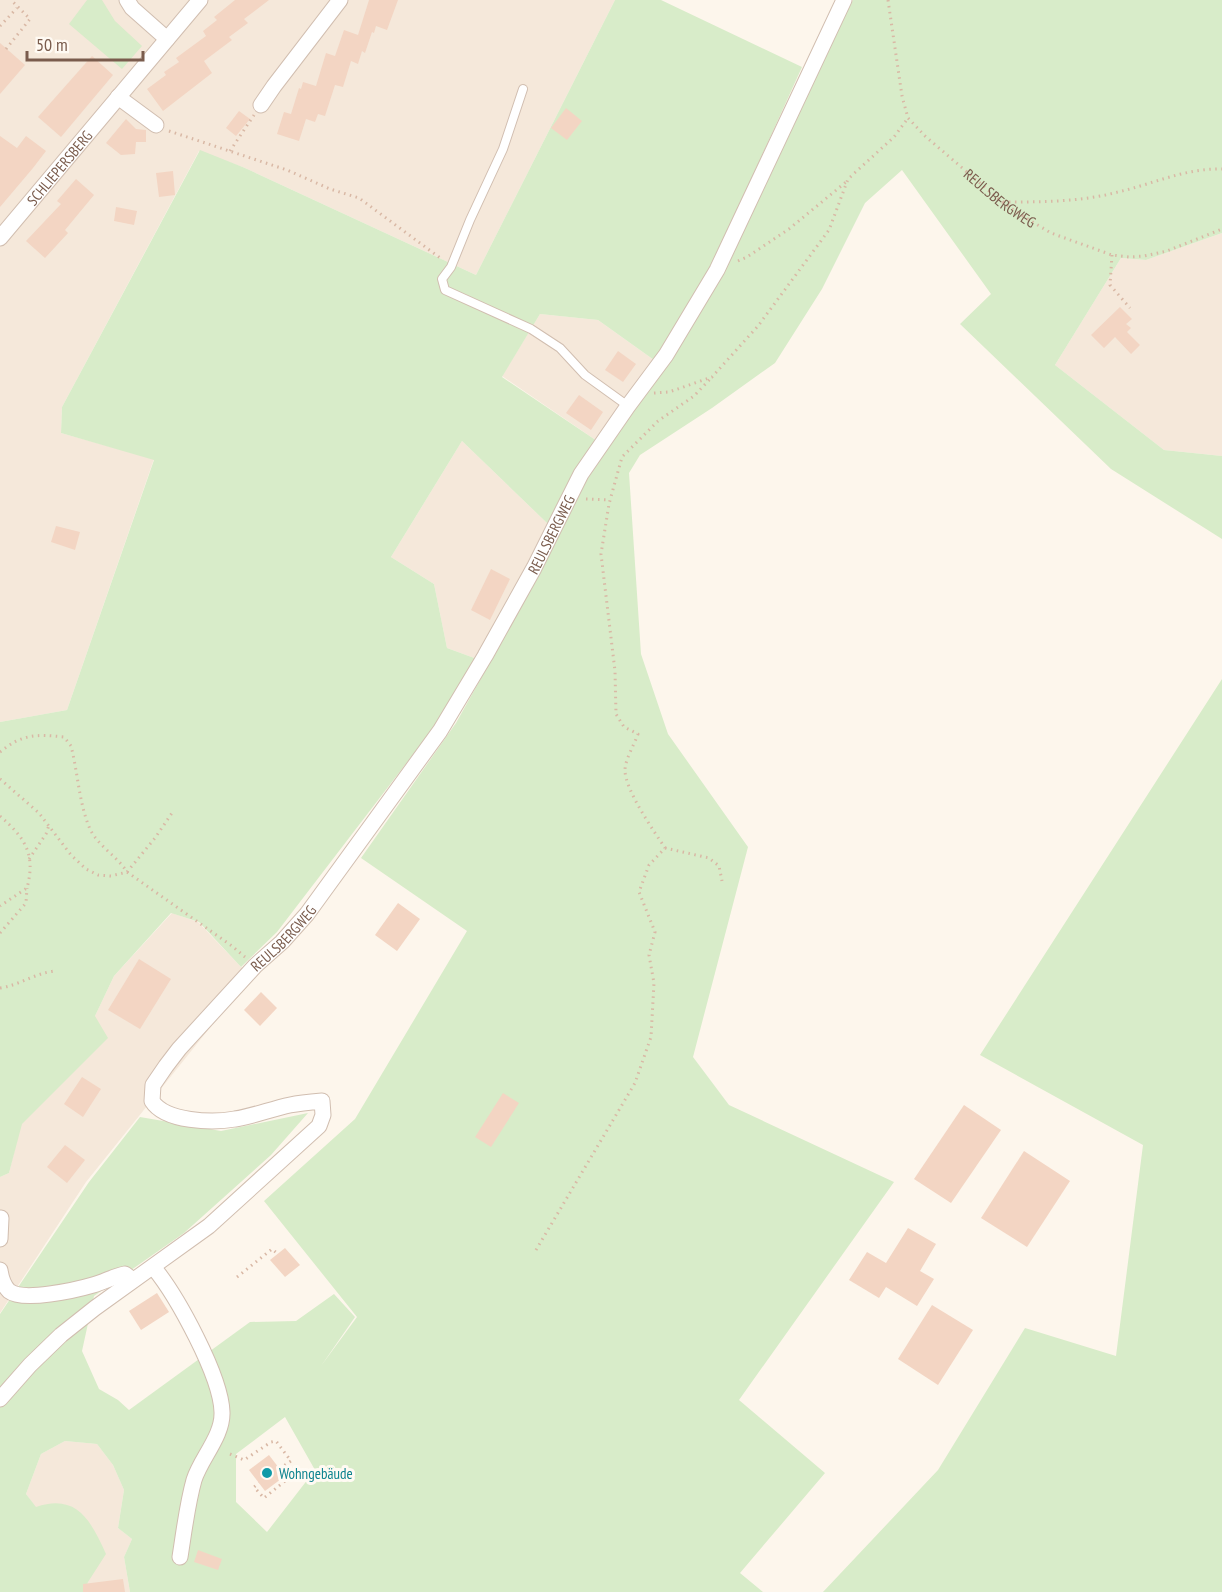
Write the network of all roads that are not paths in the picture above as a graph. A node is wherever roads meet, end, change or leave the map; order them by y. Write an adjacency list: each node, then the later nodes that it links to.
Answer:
1 (127, 0): 5 (street)
2 (200, 0): 5 (street, SCHLIEPERSBERG)
3 (340, 0): 8 (street)
4 (844, 0): 11 (street, REULSBERGWEG)
5 (167, 39): 7 (street, SCHLIEPERSBERG)
6 (523, 89): 11 (lane)
7 (118, 97): 9 (street); 10 (street, SCHLIEPERSBERG)
8 (261, 105)
9 (156, 125)
10 (0, 238)
11 (632, 400): 14 (street, REULSBERGWEG)
12 (1, 1218): 13 (street)
13 (0, 1239)
14 (154, 1268): 16 (street, REULSBERGWEG); 18 (street)
15 (0, 1270): 16 (street)
16 (133, 1280): 17 (street, REULSBERGWEG)
17 (0, 1399)
18 (180, 1557)

